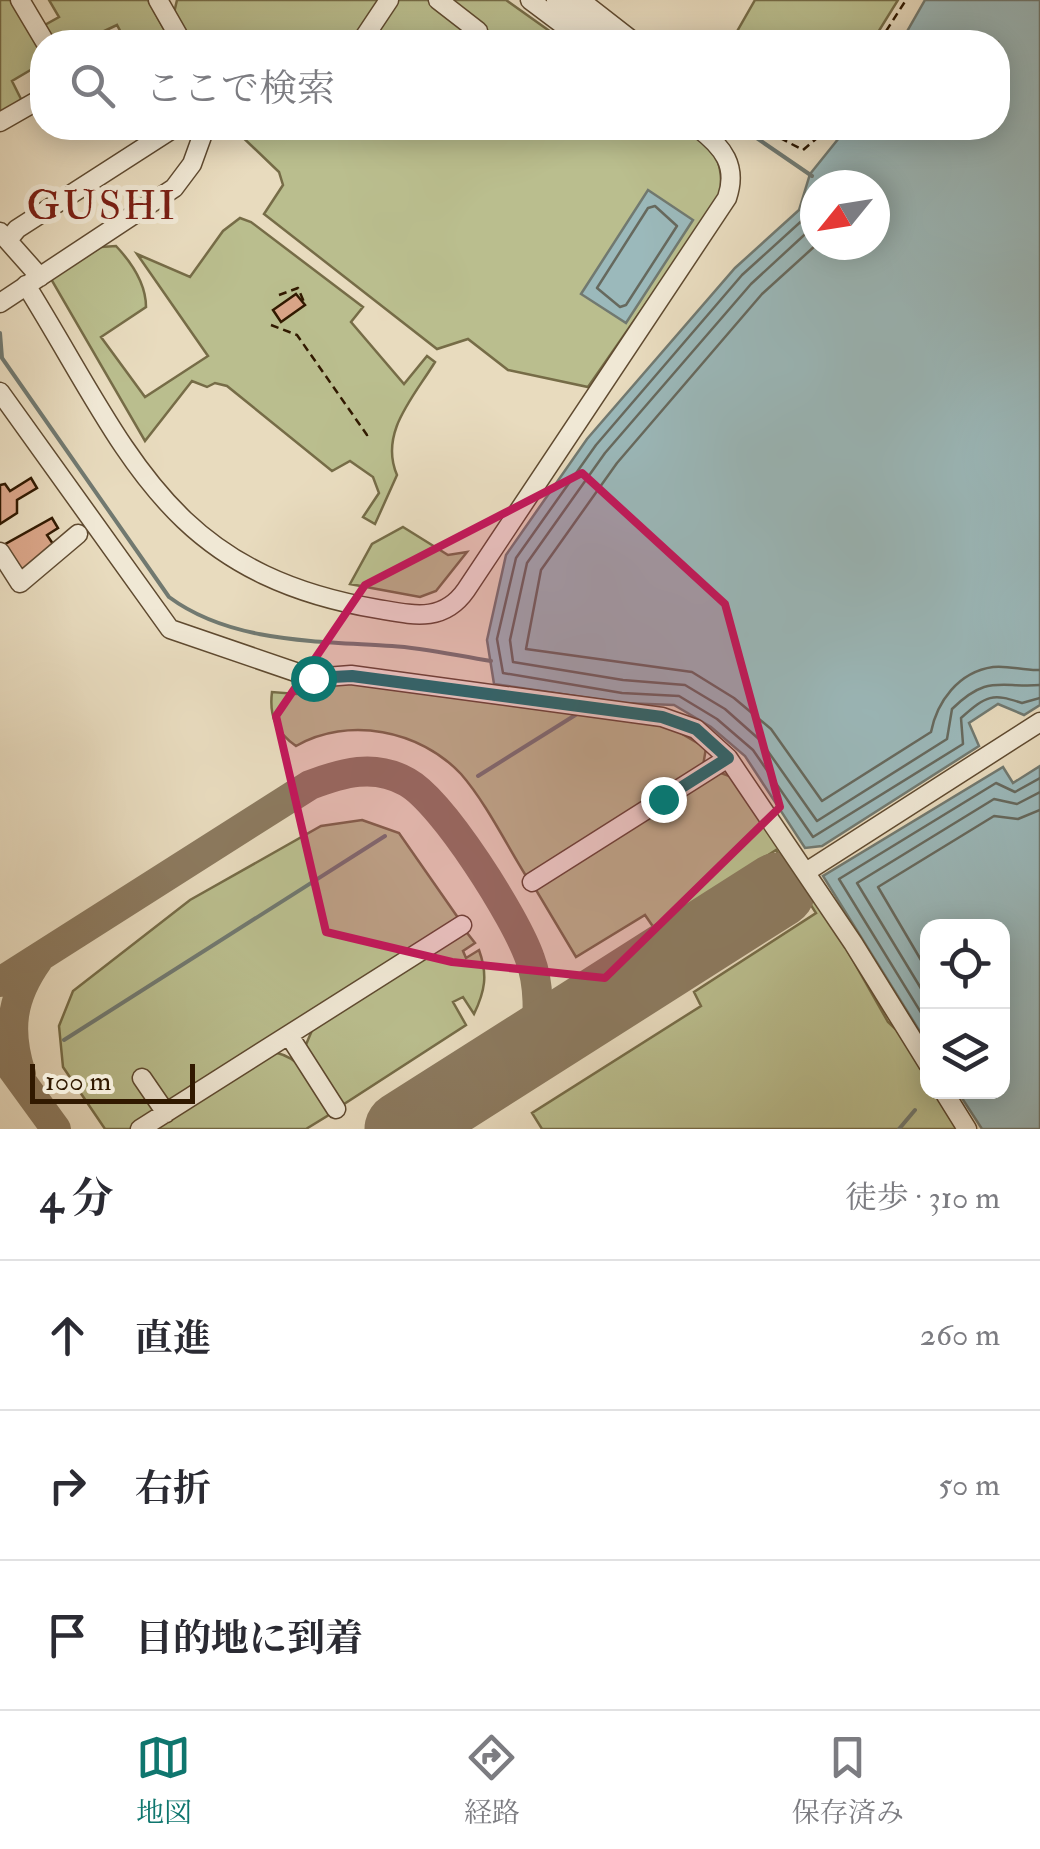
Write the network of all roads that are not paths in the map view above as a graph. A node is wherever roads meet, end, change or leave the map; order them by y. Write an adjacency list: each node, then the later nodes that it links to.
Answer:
1 (20, 0): 8 (street)
2 (159, 0): 9 (street)
3 (389, 0): 10 (street)
4 (438, 0): 11 (street)
5 (530, 0): 12 (street)
6 (556, 0): 13 (street)
7 (580, 0): 14 (street)
8 (38, 30)
9 (175, 30)
10 (369, 30)
11 (478, 30)
12 (570, 30)
13 (596, 30)
14 (619, 30)
15 (30, 105): 16 (street)
16 (0, 122)
17 (155, 140): 20 (street)
18 (200, 140): 21 (street)
19 (714, 140): 21 (street)
20 (4, 236): 21 (street)
21 (20, 290)
22 (0, 392): 26 (street)
23 (69, 534): 24 (street)
24 (0, 552)
25 (1040, 722): 27 (street)
26 (728, 758): 27 (street); 28 (street)
27 (806, 872): 31 (street)
28 (532, 882)
29 (462, 925): 30 (street)
30 (290, 1037): 34 (street); 35 (street)
31 (920, 1051)
32 (142, 1078): 35 (street)
33 (949, 1099): 37 (street)
34 (336, 1109)
35 (166, 1113): 36 (street)
36 (140, 1129)
37 (968, 1129)

